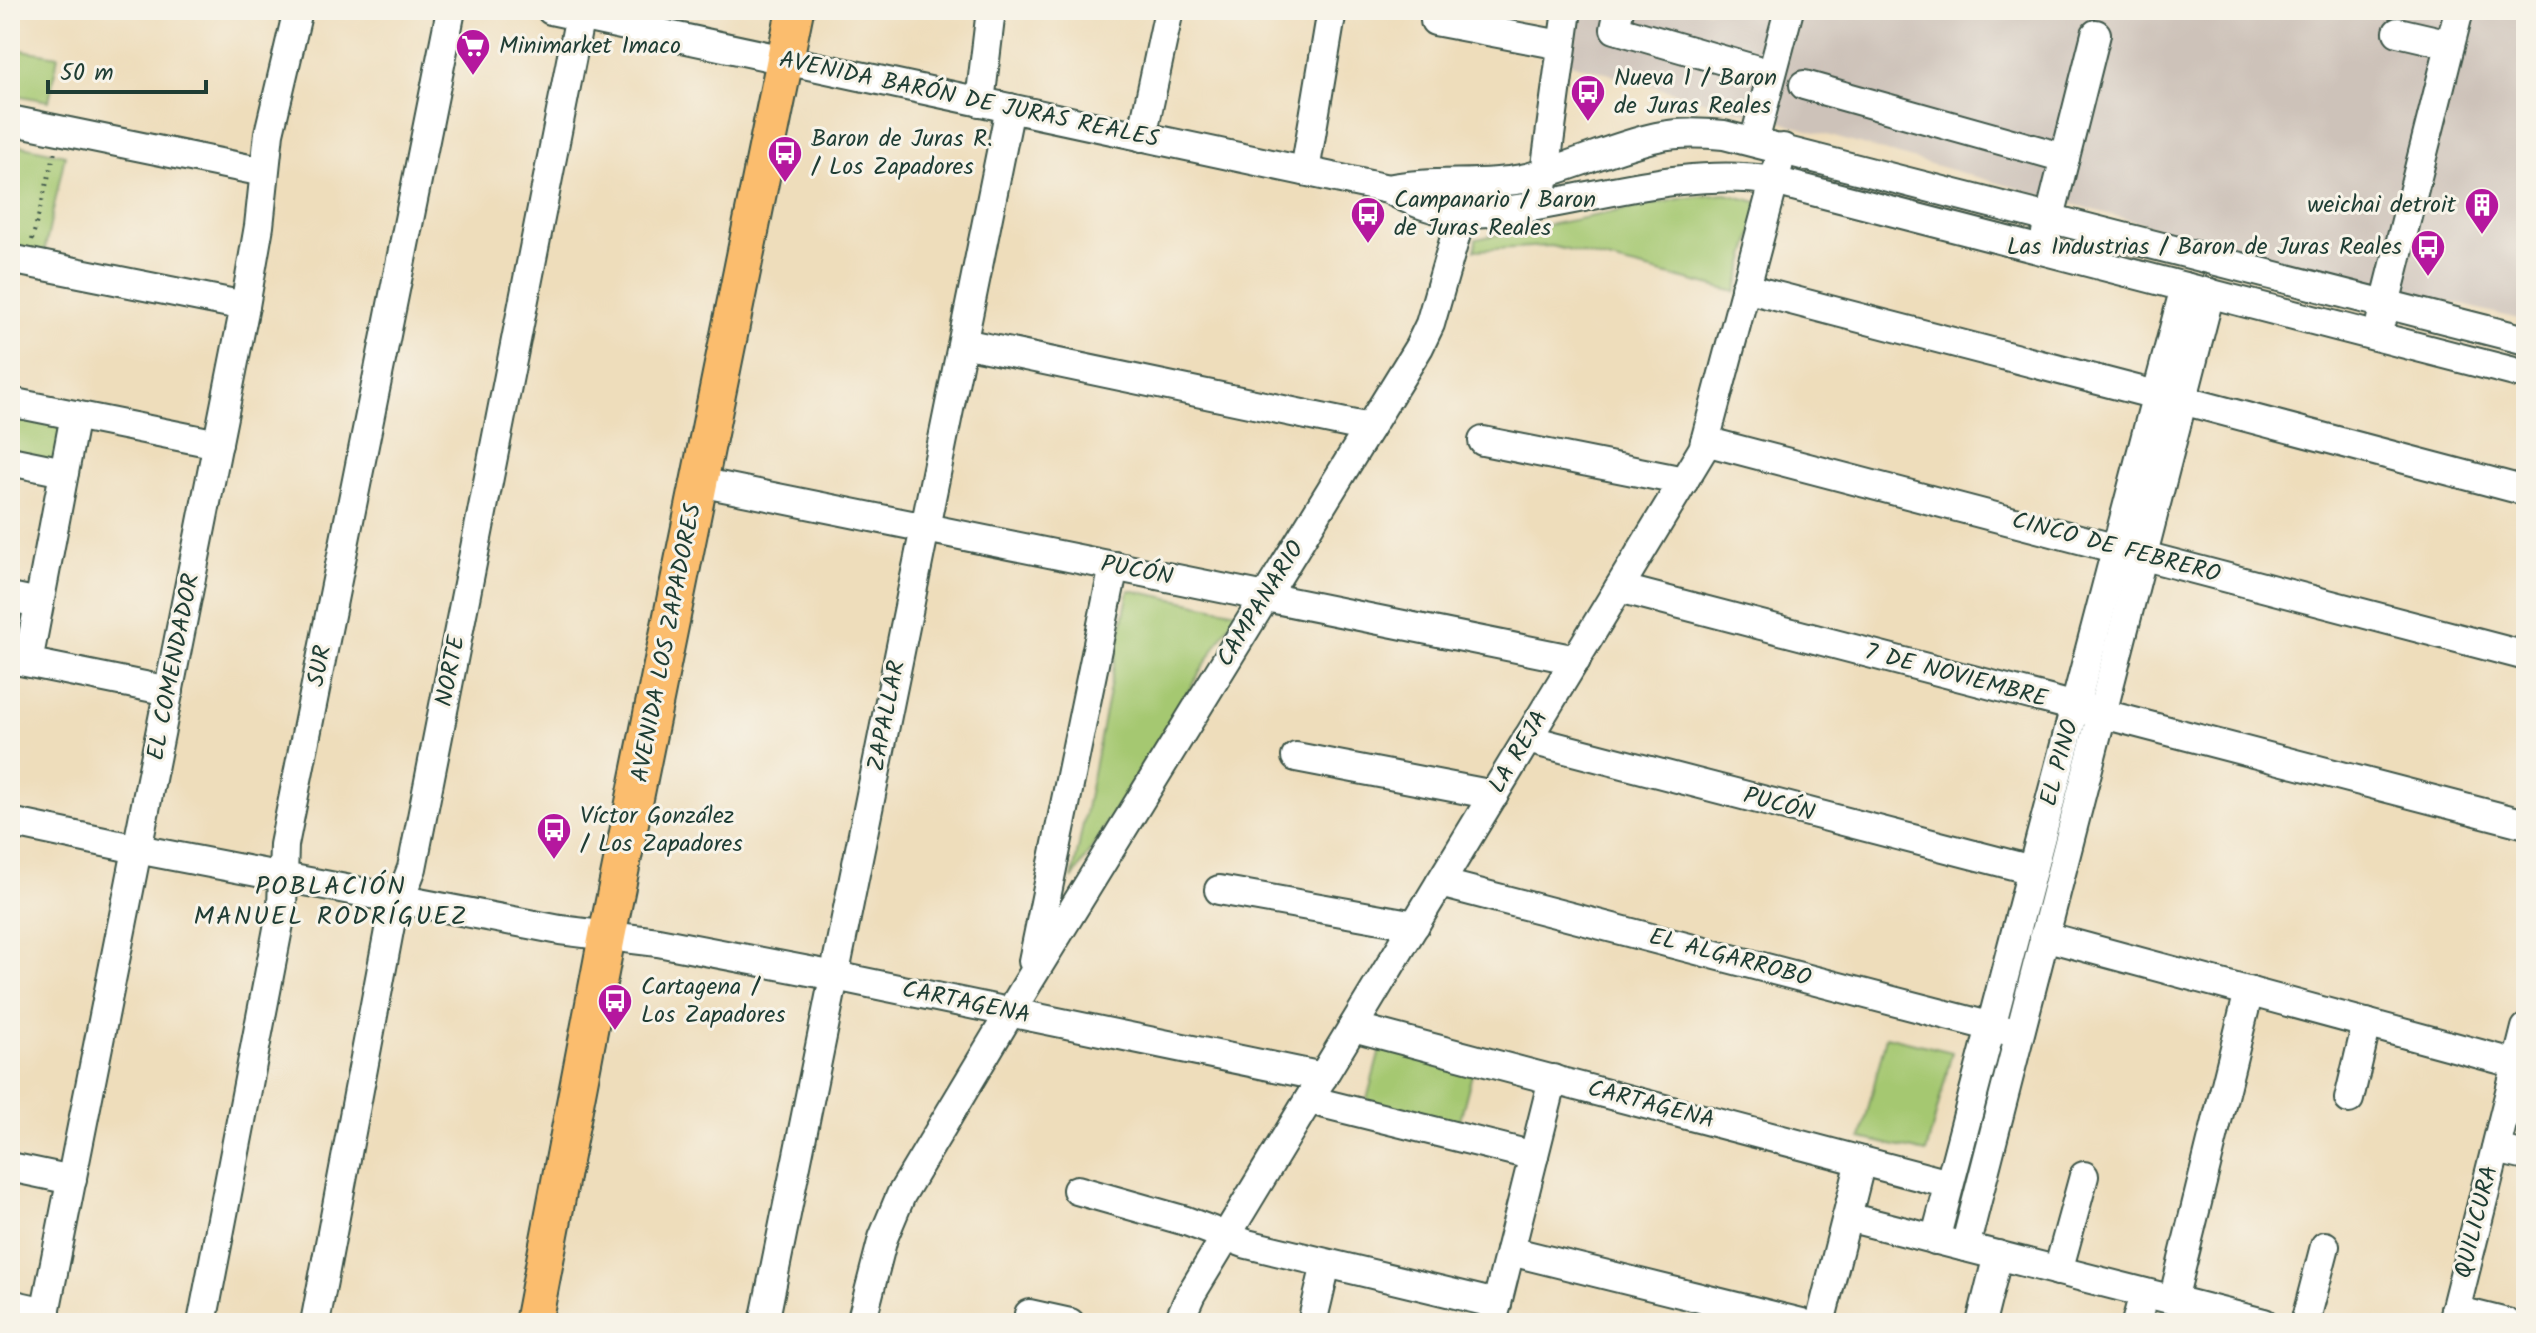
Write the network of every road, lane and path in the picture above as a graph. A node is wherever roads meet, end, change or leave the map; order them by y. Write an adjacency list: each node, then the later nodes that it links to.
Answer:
1 (298, 10): 30 (street, EL COMENDADOR)
2 (451, 10): 78 (street, SUR)
3 (551, 10): 12 (street, AVENIDA BARÓN DE JURAS REALES)
4 (795, 10): 18 (main road, AVENIDA LOS ZAPADORES)
5 (991, 10): 21 (street)
6 (1169, 10): 25 (street)
7 (1332, 10): 29 (street)
8 (1567, 10): 17 (street)
9 (1619, 10): 19 (street)
10 (1789, 10): 19 (street)
11 (2459, 10): 16 (street)
12 (581, 13): 18 (street, AVENIDA BARÓN DE JURAS REALES); 81 (street, NORTE)
13 (1435, 21): 17 (street)
14 (2398, 32): 16 (street)
15 (2096, 34): 28 (street)
16 (2450, 44): 41 (street)
17 (1561, 45): 31 (street)
18 (785, 60): 21 (street, AVENIDA BARÓN DE JURAS REALES); 57 (main road, AVENIDA LOS ZAPADORES)
19 (1771, 74): 26 (street)
20 (1804, 85): 28 (street)
21 (980, 102): 22 (street, AVENIDA BARÓN DE JURAS REALES)
22 (1010, 108): 25 (street, AVENIDA BARÓN DE JURAS REALES); 45 (street, ZAPALLAR)
23 (10, 120): 24 (street)
24 (60, 130): 30 (street); 38 (path)
25 (1142, 137): 29 (street, AVENIDA BARÓN DE JURAS REALES)
26 (1754, 142): 27 (street, AVENIDA BARÓN DE JURAS REALES); 31 (street, AVENIDA BARÓN DE JURAS REALES)
27 (1783, 148): 32 (street, LA REJA); 36 (street, AVENIDA BARÓN DE JURAS REALES)
28 (2065, 158): 36 (street)
29 (1305, 171): 33 (street, AVENIDA BARÓN DE JURAS REALES)
30 (264, 172): 42 (street, EL COMENDADOR)
31 (1545, 173): 33 (street, AVENIDA BARÓN DE JURAS REALES); 34 (street)
32 (1774, 181): 34 (street, AVENIDA BARÓN DE JURAS REALES); 37 (street, AVENIDA BARÓN DE JURAS REALES); 39 (street, LA REJA)
33 (1388, 189): 35 (street, AVENIDA BARÓN DE JURAS REALES)
34 (1540, 206): 35 (street, AVENIDA BARÓN DE JURAS REALES)
35 (1462, 213): 50 (street, CAMPANARIO)
36 (2050, 217): 37 (street); 41 (street, AVENIDA BARÓN DE JURAS REALES)
37 (2042, 250): 40 (street, AVENIDA BARÓN DE JURAS REALES)
38 (18, 260): 42 (street)
39 (1745, 288): 47 (street); 52 (street, LA REJA)
40 (2197, 290): 43 (street, AVENIDA BARÓN DE JURAS REALES); 47 (street, EL PINO)
41 (2385, 303): 43 (street); 44 (street, AVENIDA BARÓN DE JURAS REALES)
42 (245, 306): 53 (street, EL COMENDADOR)
43 (2376, 336): 46 (street, AVENIDA BARÓN DE JURAS REALES)
44 (2526, 340)
45 (963, 343): 50 (street); 59 (street, ZAPALLAR)
46 (2526, 375)
47 (2169, 398): 58 (street); 60 (street, EL PINO)
48 (10, 402): 49 (street)
49 (75, 415): 53 (street); 55 (street)
50 (1369, 428): 64 (street, CAMPANARIO)
51 (1483, 441): 56 (street)
52 (1705, 441): 56 (street, LA REJA); 60 (street, CINCO DE FEBRERO)
53 (218, 444): 69 (street, EL COMENDADOR)
54 (10, 461): 55 (street)
55 (64, 472): 65 (street)
56 (1684, 481): 62 (street, LA REJA)
57 (699, 482): 59 (street, PUCÓN); 83 (main road, AVENIDA LOS ZAPADORES)
58 (2526, 491)
59 (925, 528): 61 (street, PUCÓN); 85 (street, ZAPALLAR)
60 (2129, 552): 66 (street, CINCO DE FEBRERO); 70 (street, EL PINO)
61 (1114, 566): 64 (street, PUCÓN); 86 (street, CAMPANARIO)
62 (1619, 588): 68 (street, LA REJA); 70 (street, 7 DE NOVIEMBRE)
63 (10, 597): 65 (street)
64 (1265, 597): 68 (street, PUCÓN); 86 (street, CAMPANARIO)
65 (39, 603): 67 (street)
66 (2526, 656)
67 (19, 660): 69 (street)
68 (1576, 660): 71 (street, LA REJA)
69 (169, 691): 76 (street, EL COMENDADOR)
70 (2088, 710): 75 (street, 7 DE NOVIEMBRE); 77 (street, EL PINO); 84 (street, EL PINO)
71 (1527, 739): 73 (street, LA REJA); 77 (street, PUCÓN)
72 (1296, 757): 73 (street)
73 (1494, 795): 79 (street, LA REJA)
74 (10, 822): 76 (street, CARTAGENA)
75 (2526, 824)
76 (137, 849): 78 (street, CARTAGENA); 104 (street, EL COMENDADOR)
77 (2032, 870): 91 (street, EL PINO)
78 (283, 877): 81 (street, CARTAGENA); 124 (street, SUR)
79 (1440, 883): 82 (street, LA REJA); 91 (street, EL ALGARROBO)
80 (1219, 890): 82 (street)
81 (400, 899): 83 (street, CARTAGENA); 125 (street, NORTE)
82 (1415, 925): 90 (street, LA REJA)
83 (607, 936): 85 (street, CARTAGENA); 126 (main road, AVENIDA LOS ZAPADORES)
84 (2044, 936): 87 (street); 93 (street, EL PINO)
85 (835, 976): 88 (street, CARTAGENA); 127 (street, ZAPALLAR)
86 (1029, 981): 88 (street, CAMPANARIO)
87 (2249, 991): 89 (street); 117 (street)
88 (1012, 1013): 96 (street, CARTAGENA); 128 (street, CAMPANARIO)
89 (2367, 1023): 94 (street); 97 (street)
90 (1353, 1027): 95 (street, CARTAGENA); 96 (street, LA REJA)
91 (1991, 1027): 93 (street, EL ALGARROBO); 105 (street, EL PINO)
92 (2526, 1028): 94 (street, QUILICURA)
93 (2019, 1034): 111 (street, EL PINO)
94 (2517, 1064): 98 (street, QUILICURA)
95 (1553, 1079): 99 (street); 101 (street, CARTAGENA)
96 (1316, 1088): 99 (street, CARTAGENA); 108 (street, LA REJA)
97 (2349, 1099)
98 (2496, 1149): 100 (street); 123 (street, QUILICURA)
99 (1534, 1156): 112 (street)
100 (2526, 1156)
101 (1861, 1161): 105 (street, CARTAGENA); 107 (street)
102 (10, 1167): 104 (street)
103 (2084, 1176): 115 (street)
104 (72, 1180): 122 (street, EL COMENDADOR)
105 (1949, 1184): 109 (street, EL PINO)
106 (1077, 1190): 108 (street)
107 (1847, 1217): 109 (street); 134 (street)
108 (1226, 1236): 114 (street); 130 (street, LA REJA)
109 (1935, 1240): 111 (street)
110 (2325, 1246): 138 (street)
111 (1965, 1247): 113 (street)
112 (1510, 1251): 121 (street); 133 (street)
113 (1998, 1255): 115 (street); 135 (street)
114 (1326, 1264): 121 (street); 131 (street)
115 (2058, 1271): 116 (street)
116 (2144, 1293): 117 (street); 136 (street)
117 (2173, 1300): 137 (street)
118 (10, 1304): 122 (street)
119 (1652, 1306): 132 (path)
120 (1029, 1314): 129 (street)
121 (1494, 1314)
122 (44, 1317)
123 (2454, 1317): 139 (street)
124 (202, 1323)
125 (315, 1323)
126 (533, 1323)
127 (764, 1323)
128 (861, 1323)
129 (1070, 1323)
130 (1178, 1323)
131 (1312, 1323)
132 (1648, 1323)
133 (1802, 1323)
134 (1820, 1323)
135 (1981, 1323)
136 (2136, 1323)
137 (2264, 1323)
138 (2305, 1323)
139 (2507, 1323)

